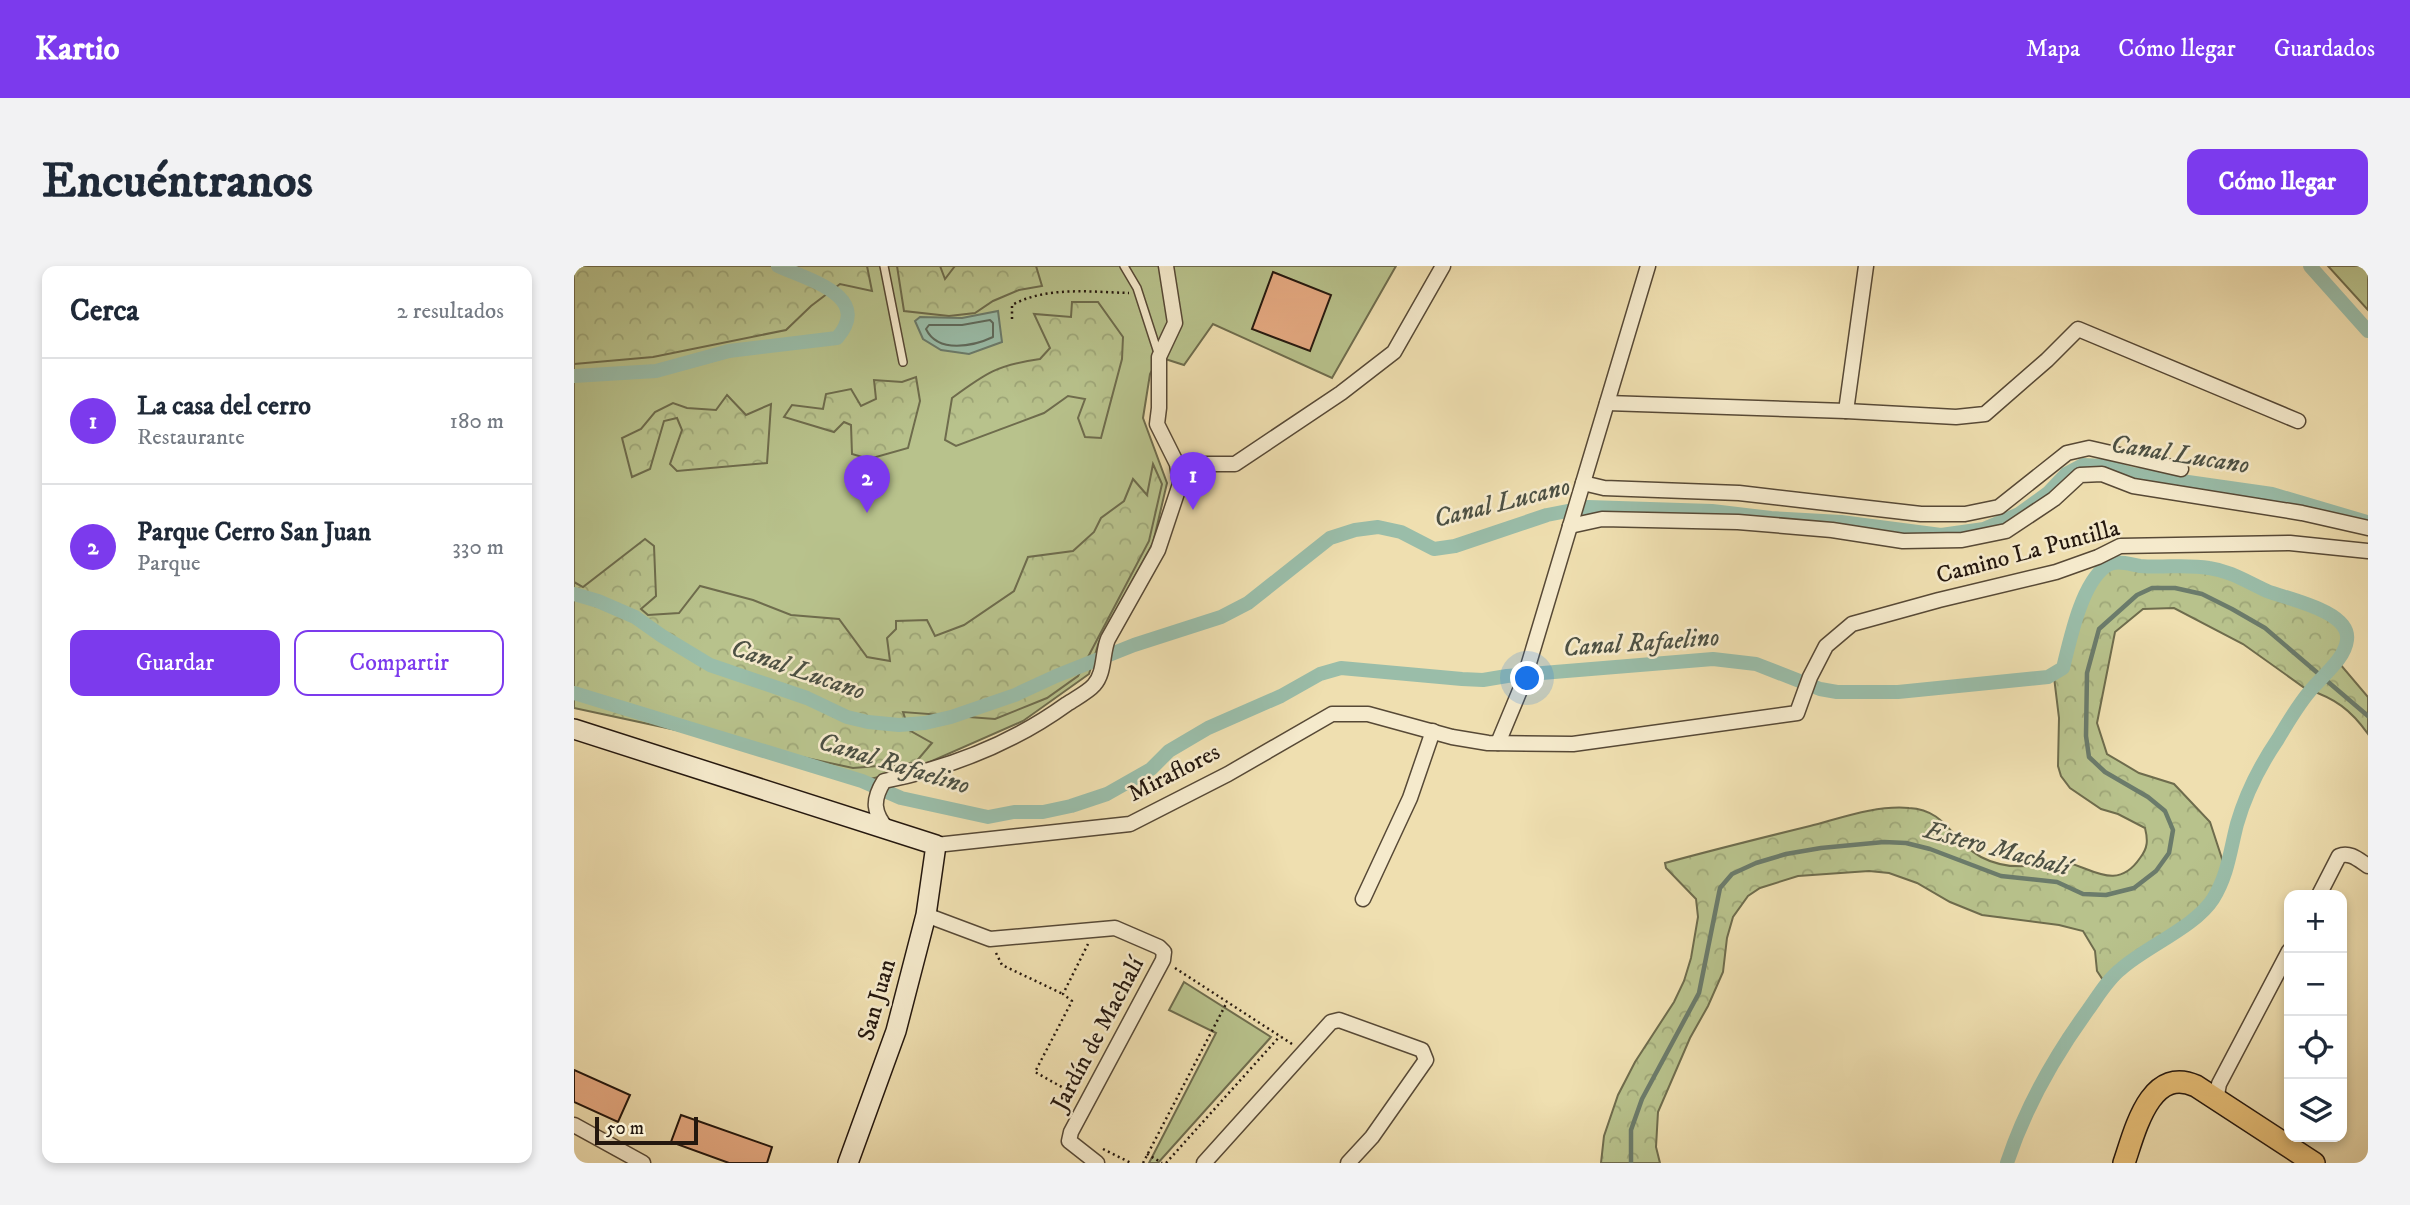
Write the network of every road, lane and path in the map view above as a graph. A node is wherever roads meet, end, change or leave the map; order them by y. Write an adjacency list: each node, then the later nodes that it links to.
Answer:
1 (884, 266): 10 (lane)
2 (1124, 266): 7 (lane)
3 (1166, 266): 9 (street)
4 (1443, 266): 16 (street)
5 (1648, 266): 11 (street)
6 (1866, 266): 12 (street)
7 (1139, 294): 8 (path); 9 (lane)
8 (1012, 319)
9 (1159, 356): 16 (street)
10 (903, 362)
11 (1607, 403): 12 (street); 15 (street)
12 (1846, 411): 13 (street)
13 (2298, 421)
14 (2181, 469): 15 (street)
15 (1583, 483): 17 (street)
16 (1180, 484): 24 (street)
17 (1571, 522): 18 (street); 23 (street)
18 (2368, 528)
19 (2368, 551): 20 (street, Camino La Puntilla)
20 (1797, 713): 23 (street, Miraflores)
21 (574, 729): 24 (street, Miraflores)
22 (1433, 732): 23 (street, Miraflores); 25 (street, Miraflores); 28 (street)
23 (1498, 743)
24 (888, 830): 25 (street, Miraflores)
25 (936, 845): 29 (street, San Juan)
26 (2368, 866): 27 (street)
27 (2322, 890)
28 (1363, 899)
29 (926, 915): 31 (street, Jardín de Machalí); 43 (street, San Juan)
30 (1096, 929): 31 (street, Jardín de Machalí); 33 (street, Jardín de Machalí); 34 (path)
31 (990, 940): 34 (path)
32 (2288, 953): 38 (street)
33 (1163, 960): 35 (path); 39 (street, Jardín de Machalí)
34 (1063, 994): 39 (path)
35 (1227, 1003): 36 (path); 41 (path)
36 (1280, 1036): 37 (path); 46 (path)
37 (1305, 1052): 47 (street); 48 (street)
38 (2216, 1100): 49 (main road); 50 (main road)
39 (1088, 1101): 44 (street, Jardín de Machalí)
40 (574, 1125): 42 (street)
41 (1147, 1154): 45 (path); 46 (path)
42 (643, 1163)
43 (848, 1163)
44 (1097, 1163)
45 (1143, 1163)
46 (1164, 1163)
47 (1204, 1163)
48 (1348, 1163)
49 (2124, 1163)
50 (2314, 1163)

